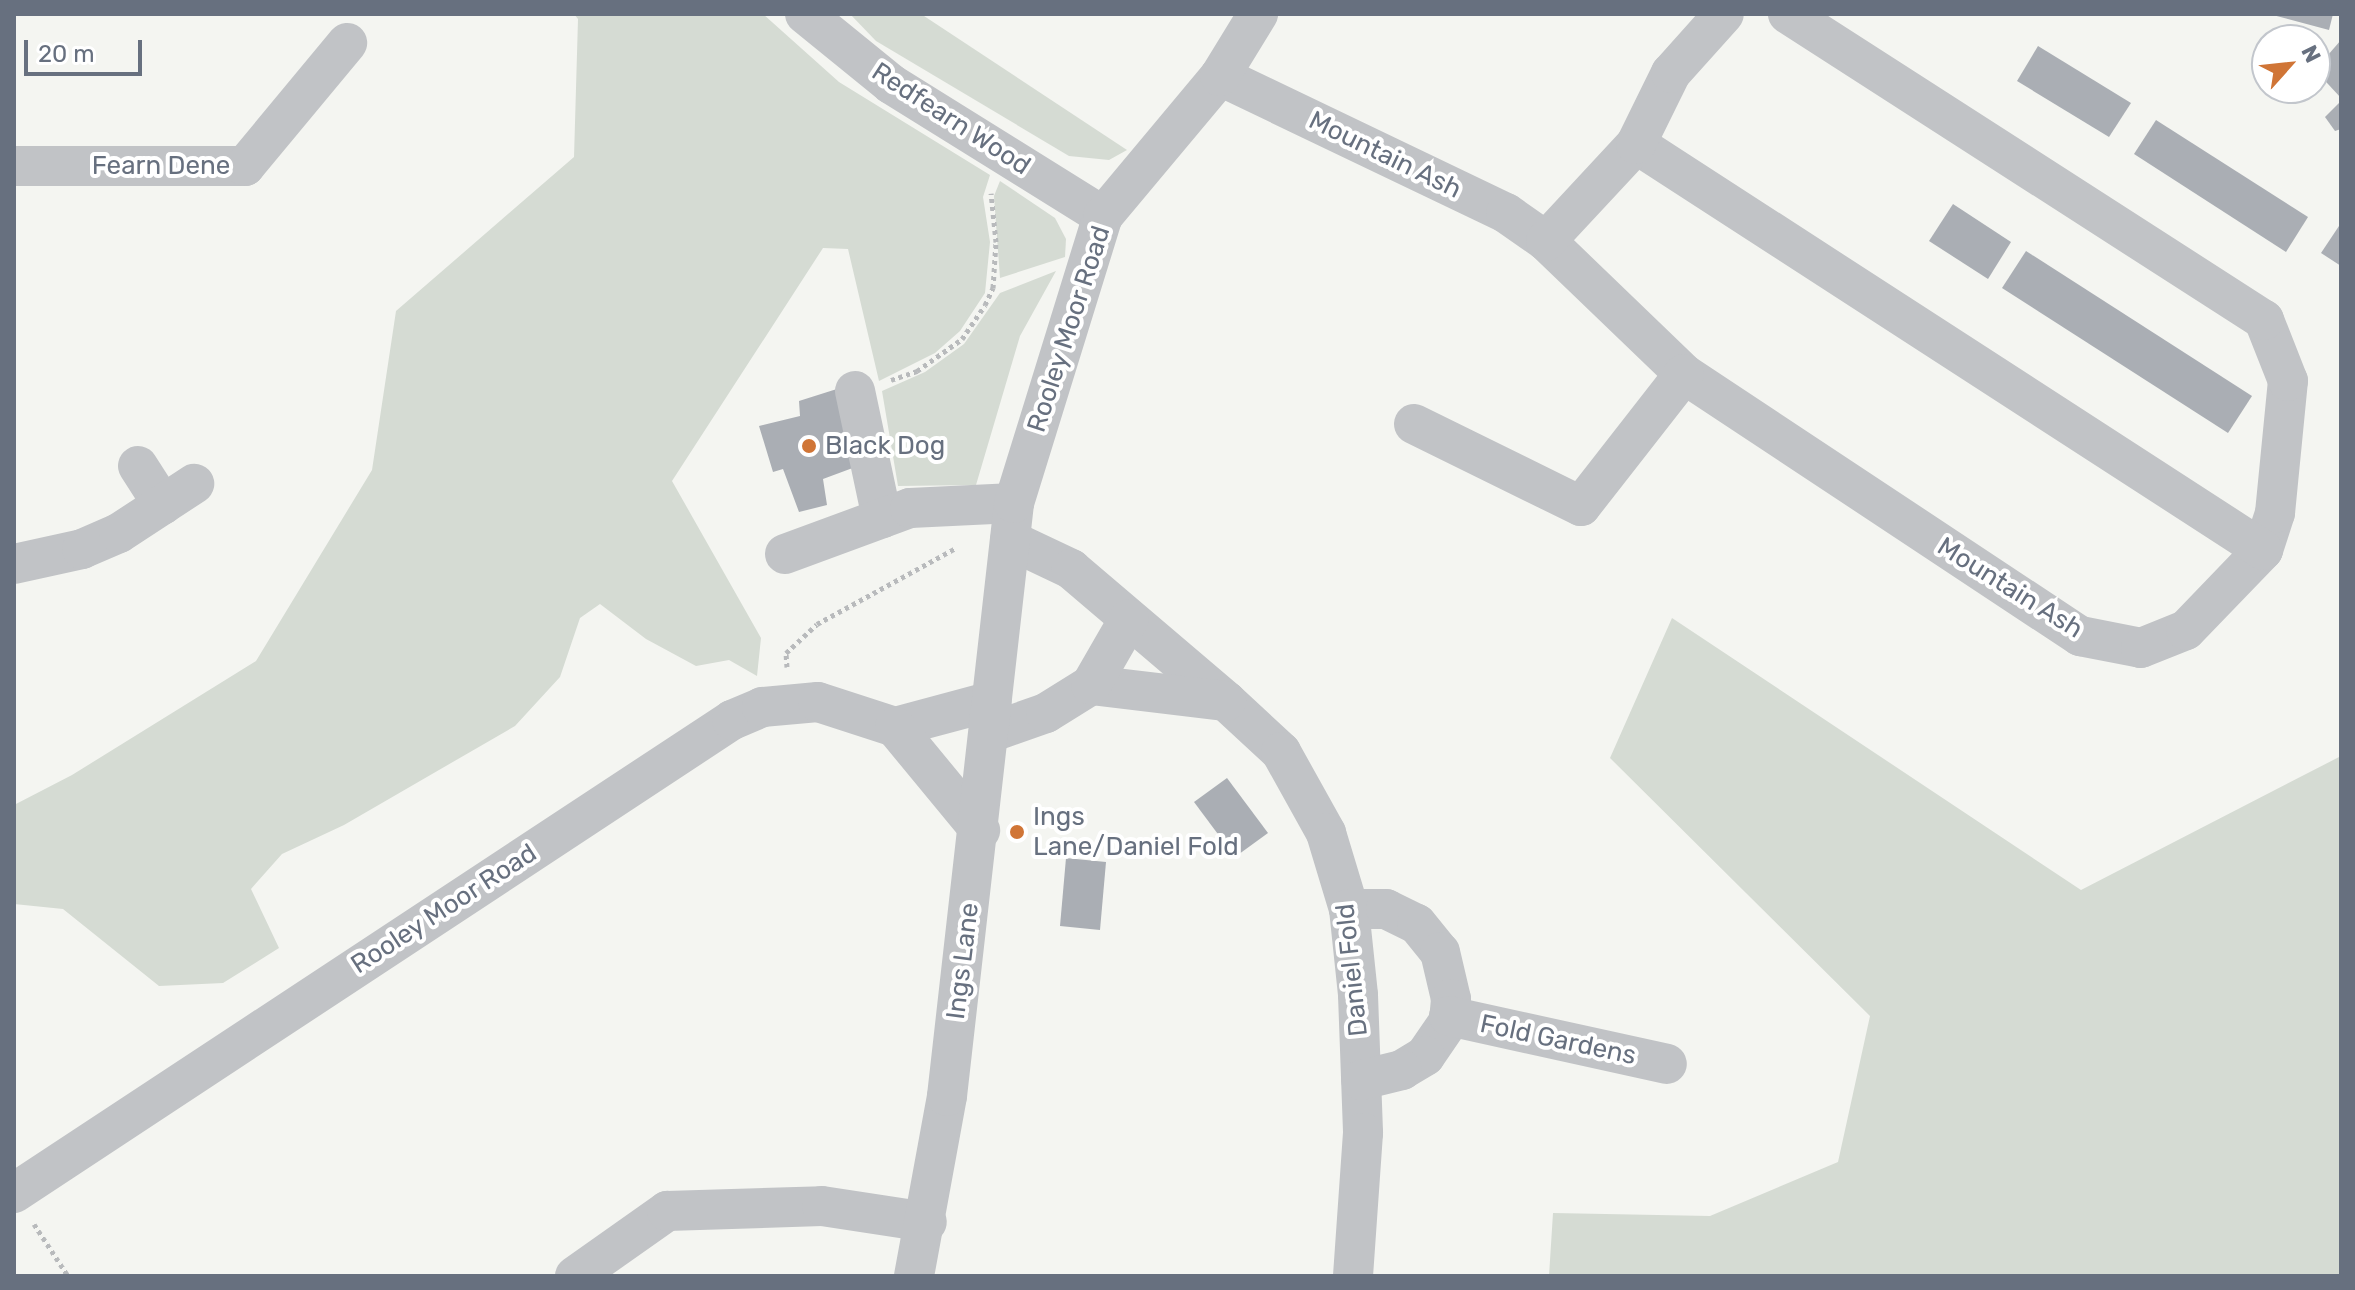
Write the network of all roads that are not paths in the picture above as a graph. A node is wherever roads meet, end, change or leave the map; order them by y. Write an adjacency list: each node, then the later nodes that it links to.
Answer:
1 (805, 14): 9 (street, Redfearn Wood)
2 (1258, 14): 6 (street, Rooley Moor Road)
3 (1724, 14): 7 (street)
4 (1788, 14): 17 (street, Mountain Ash)
5 (347, 43): 8 (street, Fearn Dene)
6 (1220, 76): 9 (street, Rooley Moor Road); 10 (street, Mountain Ash)
7 (1636, 144): 10 (street); 17 (street)
8 (14, 166)
9 (1103, 216): 16 (street, Rooley Moor Road)
10 (1546, 241): 11 (street, Mountain Ash)
11 (1684, 374): 13 (street); 17 (street, Mountain Ash)
12 (855, 391): 15 (street)
13 (1414, 424)
14 (138, 466): 19 (street)
15 (882, 518): 16 (street); 18 (street)
16 (1012, 521): 20 (street, Daniel Fold); 21 (street, Rooley Moor Road)
17 (2263, 550)
18 (785, 554)
19 (14, 564)
20 (1129, 619): 22 (street); 23 (street, Daniel Fold)
21 (999, 644): 24 (street, Ings Lane)
22 (1091, 685): 23 (street); 24 (street)
23 (1226, 701): 27 (street, Daniel Fold)
24 (990, 717): 25 (street); 26 (street, Ings Lane)
25 (895, 727): 26 (street, Rooley Moor Road); 31 (street, Rooley Moor Road)
26 (980, 830): 32 (street, Ings Lane)
27 (1349, 909): 28 (street, Fold Gardens); 30 (street, Daniel Fold)
28 (1449, 1016): 29 (street, Fold Gardens); 30 (street, Fold Gardens)
29 (1667, 1064)
30 (1361, 1080): 35 (street, Daniel Fold)
31 (14, 1193)
32 (927, 1222): 33 (street); 34 (street, Ings Lane)
33 (575, 1276)
34 (914, 1276)
35 (1353, 1276)

